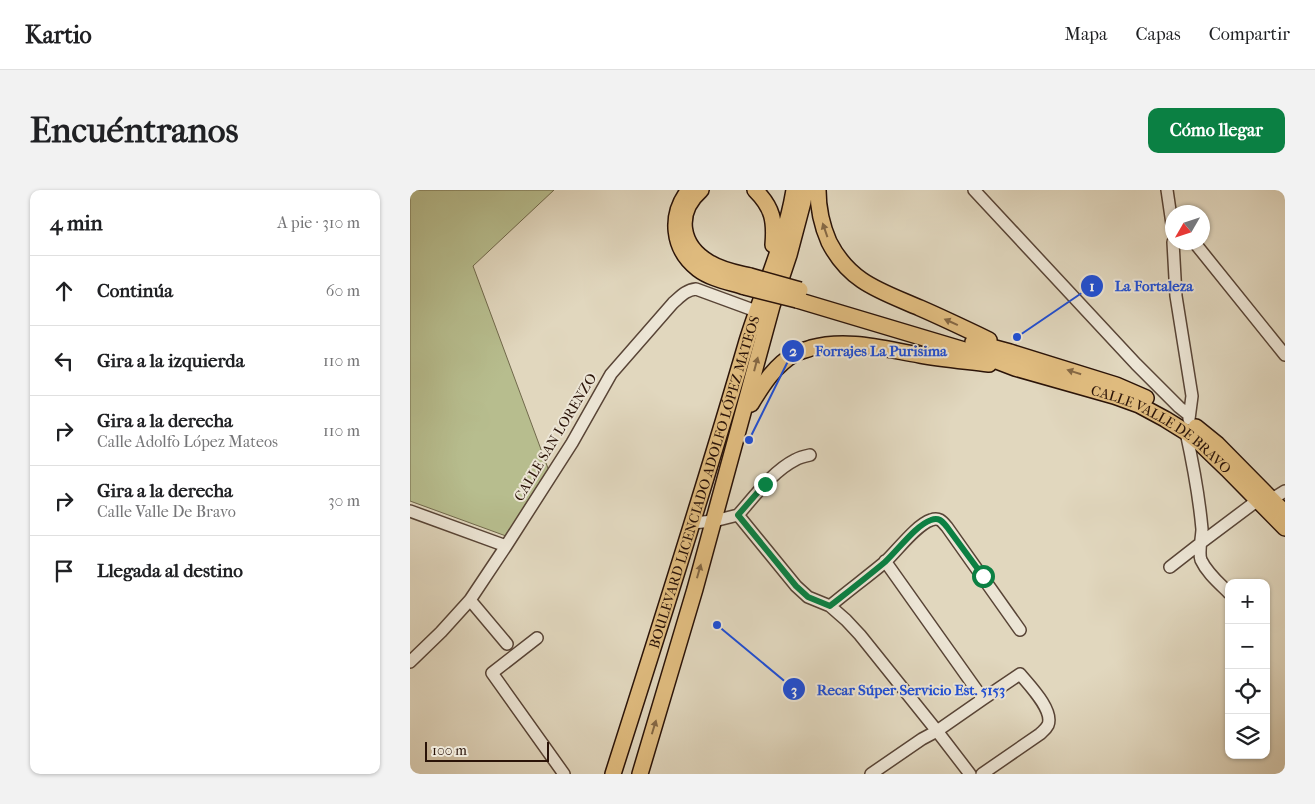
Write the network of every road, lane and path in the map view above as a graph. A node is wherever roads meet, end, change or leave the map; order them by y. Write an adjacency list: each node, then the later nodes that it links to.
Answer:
1 (689, 190): 13 (main road)
2 (701, 190): 13 (main road)
3 (755, 190): 12 (main road)
4 (794, 190): 12 (main road, BOULEVARD LICENCIADO ADOLFO LÓPEZ MATEOS)
5 (805, 190): 19 (main road, BOULEVARD LICENCIADO ADOLFO LÓPEZ MATEOS, one-way to 5)
6 (818, 190): 16 (main road, one-way to 6)
7 (974, 190): 20 (street)
8 (1167, 190): 9 (street)
9 (1169, 205)
10 (1174, 250): 20 (street)
11 (1200, 250): 17 (street)
12 (771, 270): 15 (main road, BOULEVARD LICENCIADO ADOLFO LÓPEZ MATEOS)
13 (748, 282): 14 (main road, bridge)
14 (799, 295): 16 (main road); 18 (main road)
15 (756, 311): 28 (main road, BOULEVARD LICENCIADO ADOLFO LÓPEZ MATEOS); 31 (street, CALLE SAN LORENZO)
16 (1010, 352): 20 (main road, CALLE VALLE DE BRAVO, one-way to 16)
17 (1285, 355)
18 (1015, 368): 19 (main road); 20 (main road, CALLE VALLE DE BRAVO)
19 (740, 423): 27 (main road, BOULEVARD LICENCIADO ADOLFO LÓPEZ MATEOS)
20 (1188, 423): 23 (main road, CALLE VALLE DE BRAVO); 30 (street)
21 (810, 455): 26 (street)
22 (1285, 491): 23 (street)
23 (1265, 499): 25 (main road, CALLE VALLE DE BRAVO); 29 (main road, CALLE VALLE DE BRAVO); 30 (street)
24 (410, 510): 31 (street)
25 (1285, 513)
26 (738, 515): 27 (street); 36 (street)
27 (714, 521): 28 (street); 45 (main road, BOULEVARD LICENCIADO ADOLFO LÓPEZ MATEOS, one-way to 27)
28 (692, 523): 44 (main road, BOULEVARD LICENCIADO ADOLFO LÓPEZ MATEOS)
29 (1285, 528)
30 (1202, 542): 33 (street); 34 (street)
31 (506, 546): 35 (street, CALLE SAN LORENZO)
32 (886, 561): 36 (street); 37 (street); 41 (street)
33 (1170, 567)
34 (1225, 589)
35 (470, 600): 39 (street); 40 (street, CALLE SAN LORENZO)
36 (830, 606): 42 (street)
37 (1020, 630)
38 (536, 638): 43 (street)
39 (507, 644)
40 (410, 662)
41 (983, 699): 42 (street); 48 (street)
42 (937, 731): 46 (street); 47 (street)
43 (564, 774)
44 (613, 774)
45 (640, 774)
46 (871, 774)
47 (970, 774)
48 (982, 774)

